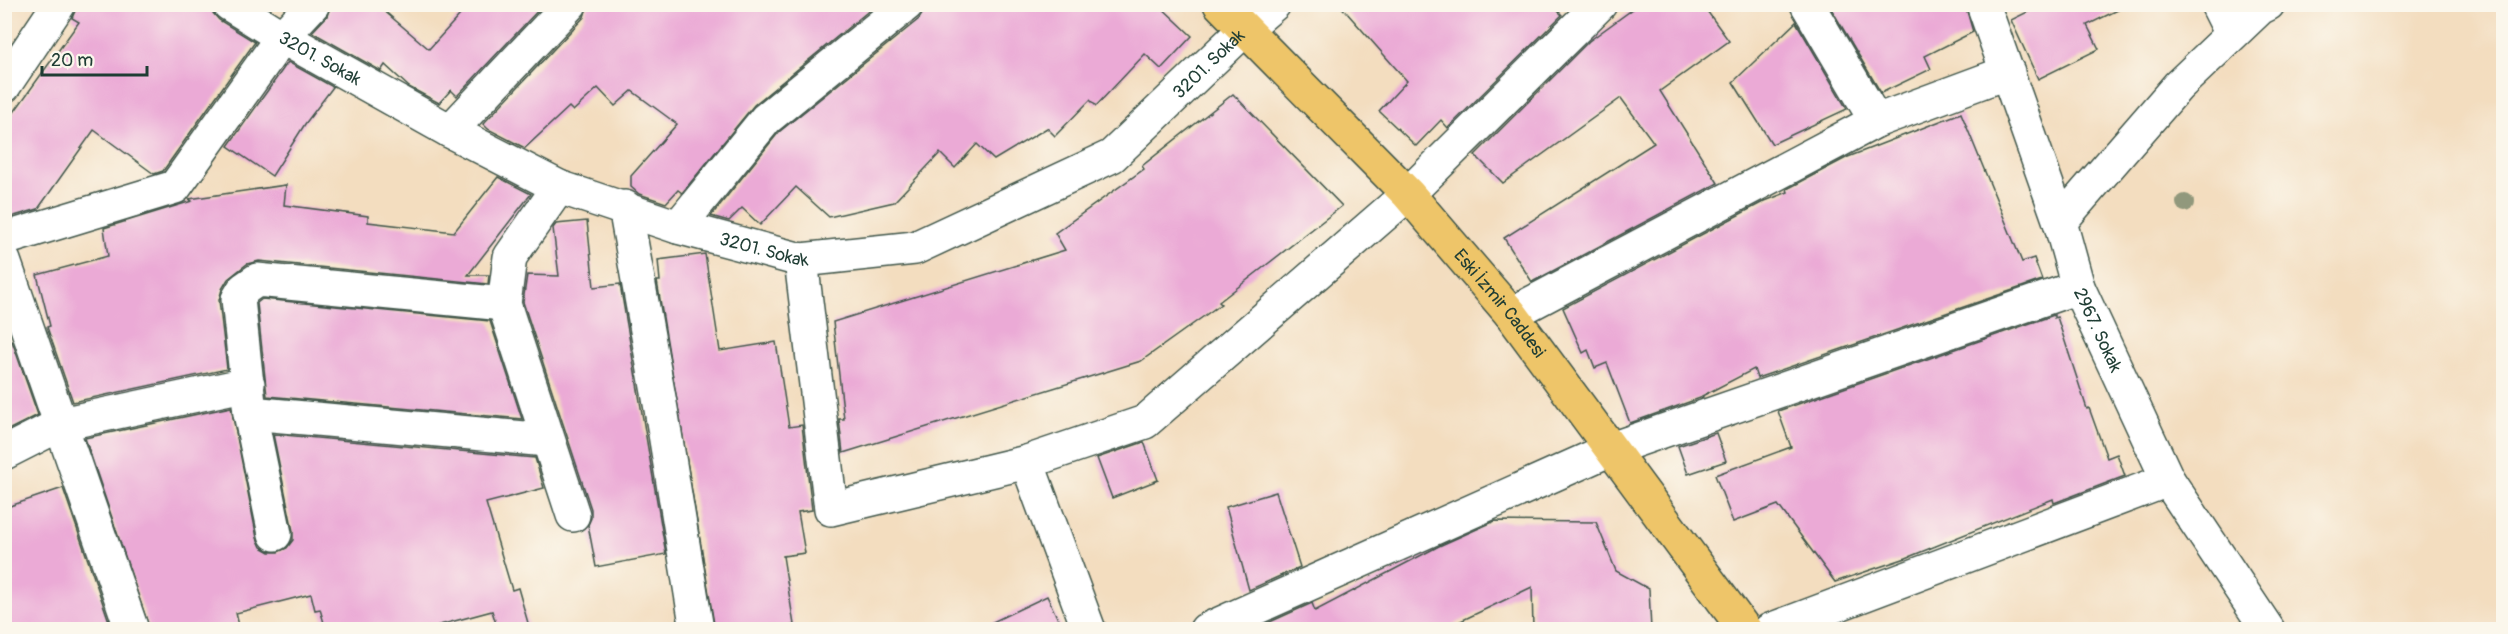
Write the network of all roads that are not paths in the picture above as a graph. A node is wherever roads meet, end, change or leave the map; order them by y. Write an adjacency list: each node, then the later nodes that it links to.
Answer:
1 (59, 4): 17 (street)
2 (229, 4): 15 (street, 3201. Sokak)
3 (313, 4): 15 (street)
4 (570, 4): 19 (street)
5 (907, 4): 24 (street)
6 (1220, 4): 13 (main road, Eski İzmir Caddesi)
7 (1274, 4): 13 (street, 3201. Sokak)
8 (1600, 4): 21 (street)
9 (1807, 4): 18 (street)
10 (1983, 4): 16 (street, 2967. Sokak)
11 (2217, 4): 14 (street)
12 (2268, 4): 14 (street)
13 (1244, 30): 21 (main road, Eski İzmir Caddesi); 26 (street, 3201. Sokak)
14 (2232, 34): 23 (street)
15 (282, 37): 19 (street, 3201. Sokak); 25 (street)
16 (2008, 72): 18 (street); 23 (street, 2967. Sokak)
17 (4, 86)
18 (1876, 122): 30 (street)
19 (450, 130): 20 (street, 3201. Sokak)
20 (559, 187): 22 (street, 3201. Sokak); 29 (street)
21 (1408, 194): 30 (main road, Eski İzmir Caddesi); 36 (street)
22 (625, 207): 24 (street, 3201. Sokak); 41 (street)
23 (2060, 222): 28 (street, 2967. Sokak)
24 (678, 227): 26 (street, 3201. Sokak)
25 (4, 239)
26 (801, 260): 36 (street)
27 (4, 261): 32 (street)
28 (2078, 287): 34 (street); 37 (street, 2967. Sokak)
29 (504, 304): 31 (street); 33 (street)
30 (1511, 314): 34 (main road, Eski İzmir Caddesi)
31 (249, 399): 32 (street); 33 (street); 39 (street)
32 (61, 424): 35 (street); 40 (street)
33 (547, 440): 38 (street)
34 (1611, 449): 43 (street); 44 (main road, Eski İzmir Caddesi)
35 (4, 453)
36 (1028, 462): 42 (street)
37 (2168, 480): 45 (street); 46 (street, 2967. Sokak)
38 (573, 515)
39 (275, 534)
40 (132, 630)
41 (698, 630)
42 (1089, 630)
43 (1206, 630)
44 (1745, 630)
45 (1770, 630)
46 (2268, 630)

